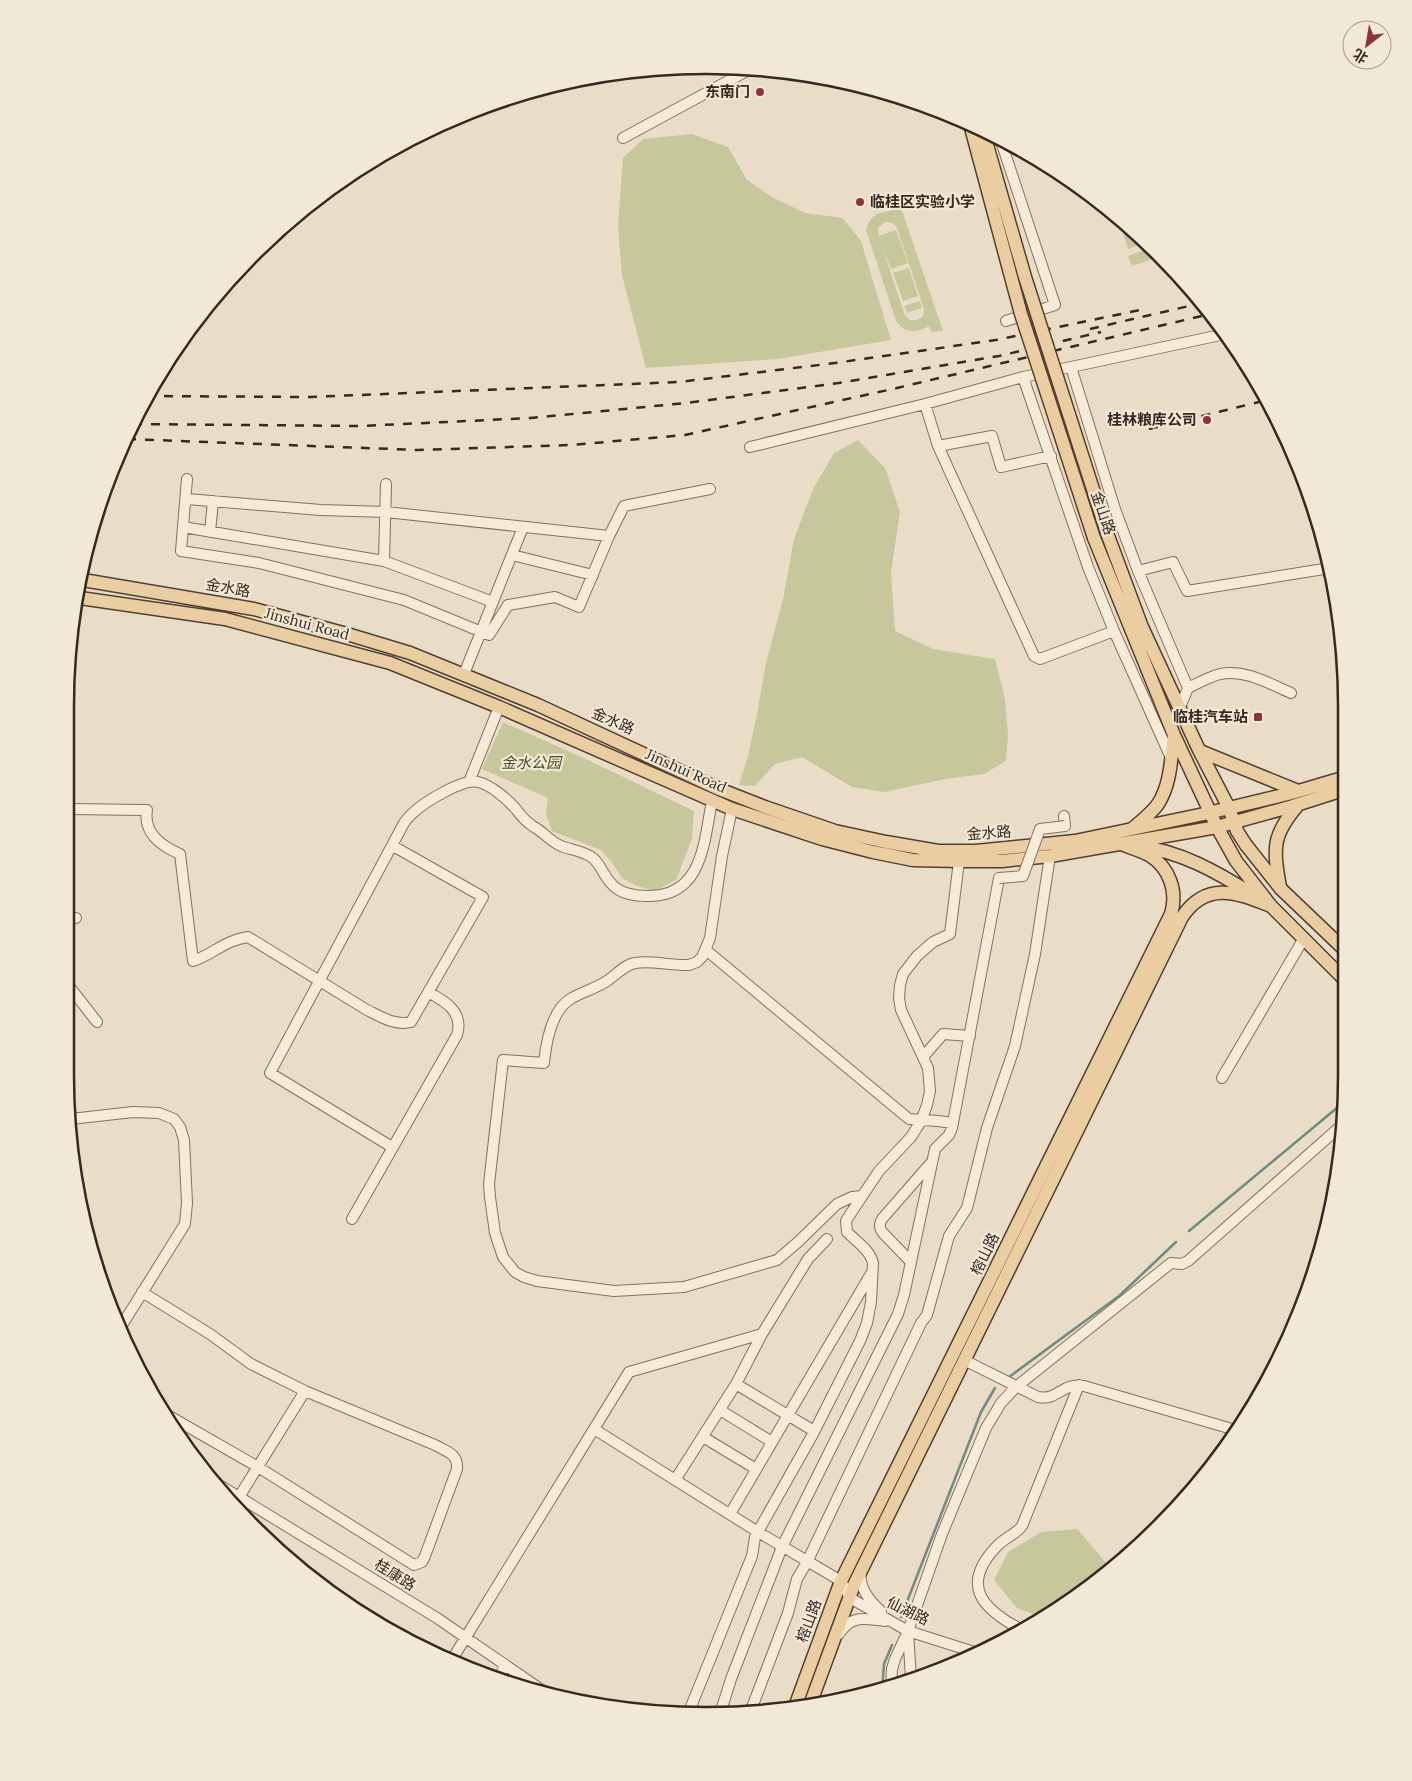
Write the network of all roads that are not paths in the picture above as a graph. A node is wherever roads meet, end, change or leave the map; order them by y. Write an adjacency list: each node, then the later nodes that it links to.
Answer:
1 (740, 75): 3 (street)
2 (972, 133): 39 (main road, 金山路, bridge)
3 (623, 138)
4 (986, 139): 38 (main road, 金山路, bridge)
5 (1003, 148): 6 (street)
6 (1006, 321)
7 (1218, 335): 8 (street)
8 (1071, 367): 9 (street); 27 (street)
9 (1023, 376): 10 (street); 13 (street)
10 (925, 404): 11 (street); 12 (street)
11 (938, 446): 13 (street); 32 (street)
12 (750, 447)
13 (1051, 456): 32 (street)
14 (187, 479): 17 (street)
15 (386, 484): 19 (street)
16 (710, 489): 23 (street)
17 (187, 499): 18 (street); 21 (street)
18 (213, 501): 19 (street); 22 (street)
19 (386, 512): 20 (street); 25 (street)
20 (523, 527): 23 (street); 24 (street)
21 (183, 528): 22 (street); 33 (street)
22 (210, 532): 25 (street)
23 (609, 536): 28 (street)
24 (512, 555): 28 (street); 31 (street)
25 (384, 561): 31 (street)
26 (1323, 569): 27 (street)
27 (1138, 571): 35 (street)
28 (593, 575): 33 (street)
29 (87, 581): 34 (main road, 金水路)
30 (83, 598): 37 (main road, Jinshui Road)
31 (493, 602): 33 (street)
32 (1114, 631): 41 (street)
33 (481, 633): 34 (street)
34 (464, 674): 55 (main road, 金水路)
35 (1188, 688): 36 (street); 38 (street)
36 (1291, 693)
37 (499, 707): 43 (street); 46 (main road, Jinshui Road)
38 (1180, 707): 40 (main road, 金山路)
39 (1174, 735): 41 (main road); 51 (main road, 金山路)
40 (1200, 751): 44 (main road); 48 (main road, 金山路)
41 (1171, 758): 55 (main road)
42 (1338, 779): 44 (main road, 金水路)
43 (469, 782): 46 (street); 57 (street)
44 (1298, 791): 48 (main road, 金水路)
45 (1338, 792): 47 (main road, Jinshui Road)
46 (712, 801): 50 (main road, Jinshui Road)
47 (1298, 805): 53 (main road, Jinshui Road); 60 (main road)
48 (1229, 808): 51 (main road, 金水路); 53 (main road, 金山路)
49 (74, 809): 66 (street)
50 (732, 809): 59 (main road, Jinshui Road); 64 (street)
51 (1211, 812): 54 (main road, 金山路); 55 (main road, 金水路)
52 (1064, 821): 70 (street, bridge)
53 (1233, 822): 54 (main road, Jinshui Road); 60 (main road, 金山路)
54 (1217, 827): 56 (main road, Jinshui Road); 61 (main road, 金山路)
55 (1132, 829)
56 (1119, 843): 58 (main road, Jinshui Road); 61 (main road); 110 (main road, 榕山路)
57 (393, 846): 66 (street); 67 (street)
58 (1050, 856): 59 (main road, Jinshui Road); 108 (street)
59 (959, 862): 71 (street)
60 (1281, 889): 63 (main road, 金山路)
61 (1271, 906): 62 (main road); 87 (main road, 榕山路)
62 (1304, 938): 65 (main road); 72 (street)
63 (1338, 944)
64 (706, 950): 74 (street); 79 (street)
65 (1338, 973)
66 (320, 980): 67 (street); 77 (street)
67 (428, 992): 77 (street)
68 (74, 993): 69 (street)
69 (97, 1022)
70 (970, 1036): 71 (street); 75 (street)
71 (922, 1057): 74 (street)
72 (1222, 1078)
73 (75, 1119): 84 (street)
74 (922, 1121): 75 (street); 79 (street)
75 (953, 1123): 78 (street)
76 (1336, 1131): 90 (street)
77 (392, 1147): 80 (street)
78 (932, 1163): 82 (street); 82 (street)
79 (862, 1196): 83 (street)
80 (352, 1219)
81 (827, 1239): 86 (street)
82 (910, 1262): 107 (street)
83 (872, 1271): 93 (street); 97 (street)
84 (142, 1292): 85 (street); 91 (street)
85 (124, 1322)
86 (762, 1334): 88 (street); 96 (street)
87 (964, 1360): 90 (street); 109 (main road, 榕山路)
88 (736, 1384): 92 (street); 93 (street)
89 (1078, 1385): 90 (street); 95 (street); 116 (street)
90 (1016, 1387): 117 (street)
91 (305, 1391): 100 (street); 100 (street)
92 (720, 1410): 98 (street); 99 (street)
93 (788, 1415): 97 (street); 99 (street)
94 (175, 1419): 100 (street)
95 (1230, 1428)
96 (594, 1429): 102 (street); 118 (street)
97 (814, 1431): 106 (street)
98 (703, 1437): 101 (street); 102 (street)
99 (772, 1442): 101 (street)
100 (258, 1467): 104 (street)
101 (756, 1469): 105 (street)
102 (675, 1480): 105 (street)
103 (233, 1494): 104 (street, 桂康路)
104 (239, 1498): 118 (street, 桂康路)
105 (730, 1514): 106 (street)
106 (758, 1532): 107 (street); 130 (street)
107 (782, 1547): 108 (street); 131 (street)
108 (808, 1562): 111 (street); 129 (street)
109 (862, 1569): 114 (main road, 榕山路); 115 (street)
110 (847, 1570): 111 (street); 112 (main road, 榕山路)
111 (829, 1574): 112 (street); 113 (street)
112 (841, 1582): 113 (main road, 榕山路); 114 (street)
113 (835, 1598): 128 (main road, 榕山路)
114 (850, 1598): 115 (street, 仙湖路); 119 (main road, 榕山路)
115 (892, 1622): 117 (street, 仙湖路); 119 (street)
116 (1016, 1626)
117 (908, 1631): 120 (street, 仙湖路); 124 (street); 125 (street)
118 (465, 1639): 121 (street); 122 (street, 桂康路)
119 (834, 1641): 127 (main road, 榕山路)
120 (968, 1650)
121 (455, 1655)
122 (505, 1666): 123 (street); 126 (street, 桂康路)
123 (501, 1673)
124 (911, 1673)
125 (892, 1679)
126 (530, 1682)
127 (813, 1698)
128 (797, 1701)
129 (753, 1705)
130 (691, 1707)
131 (722, 1707)

